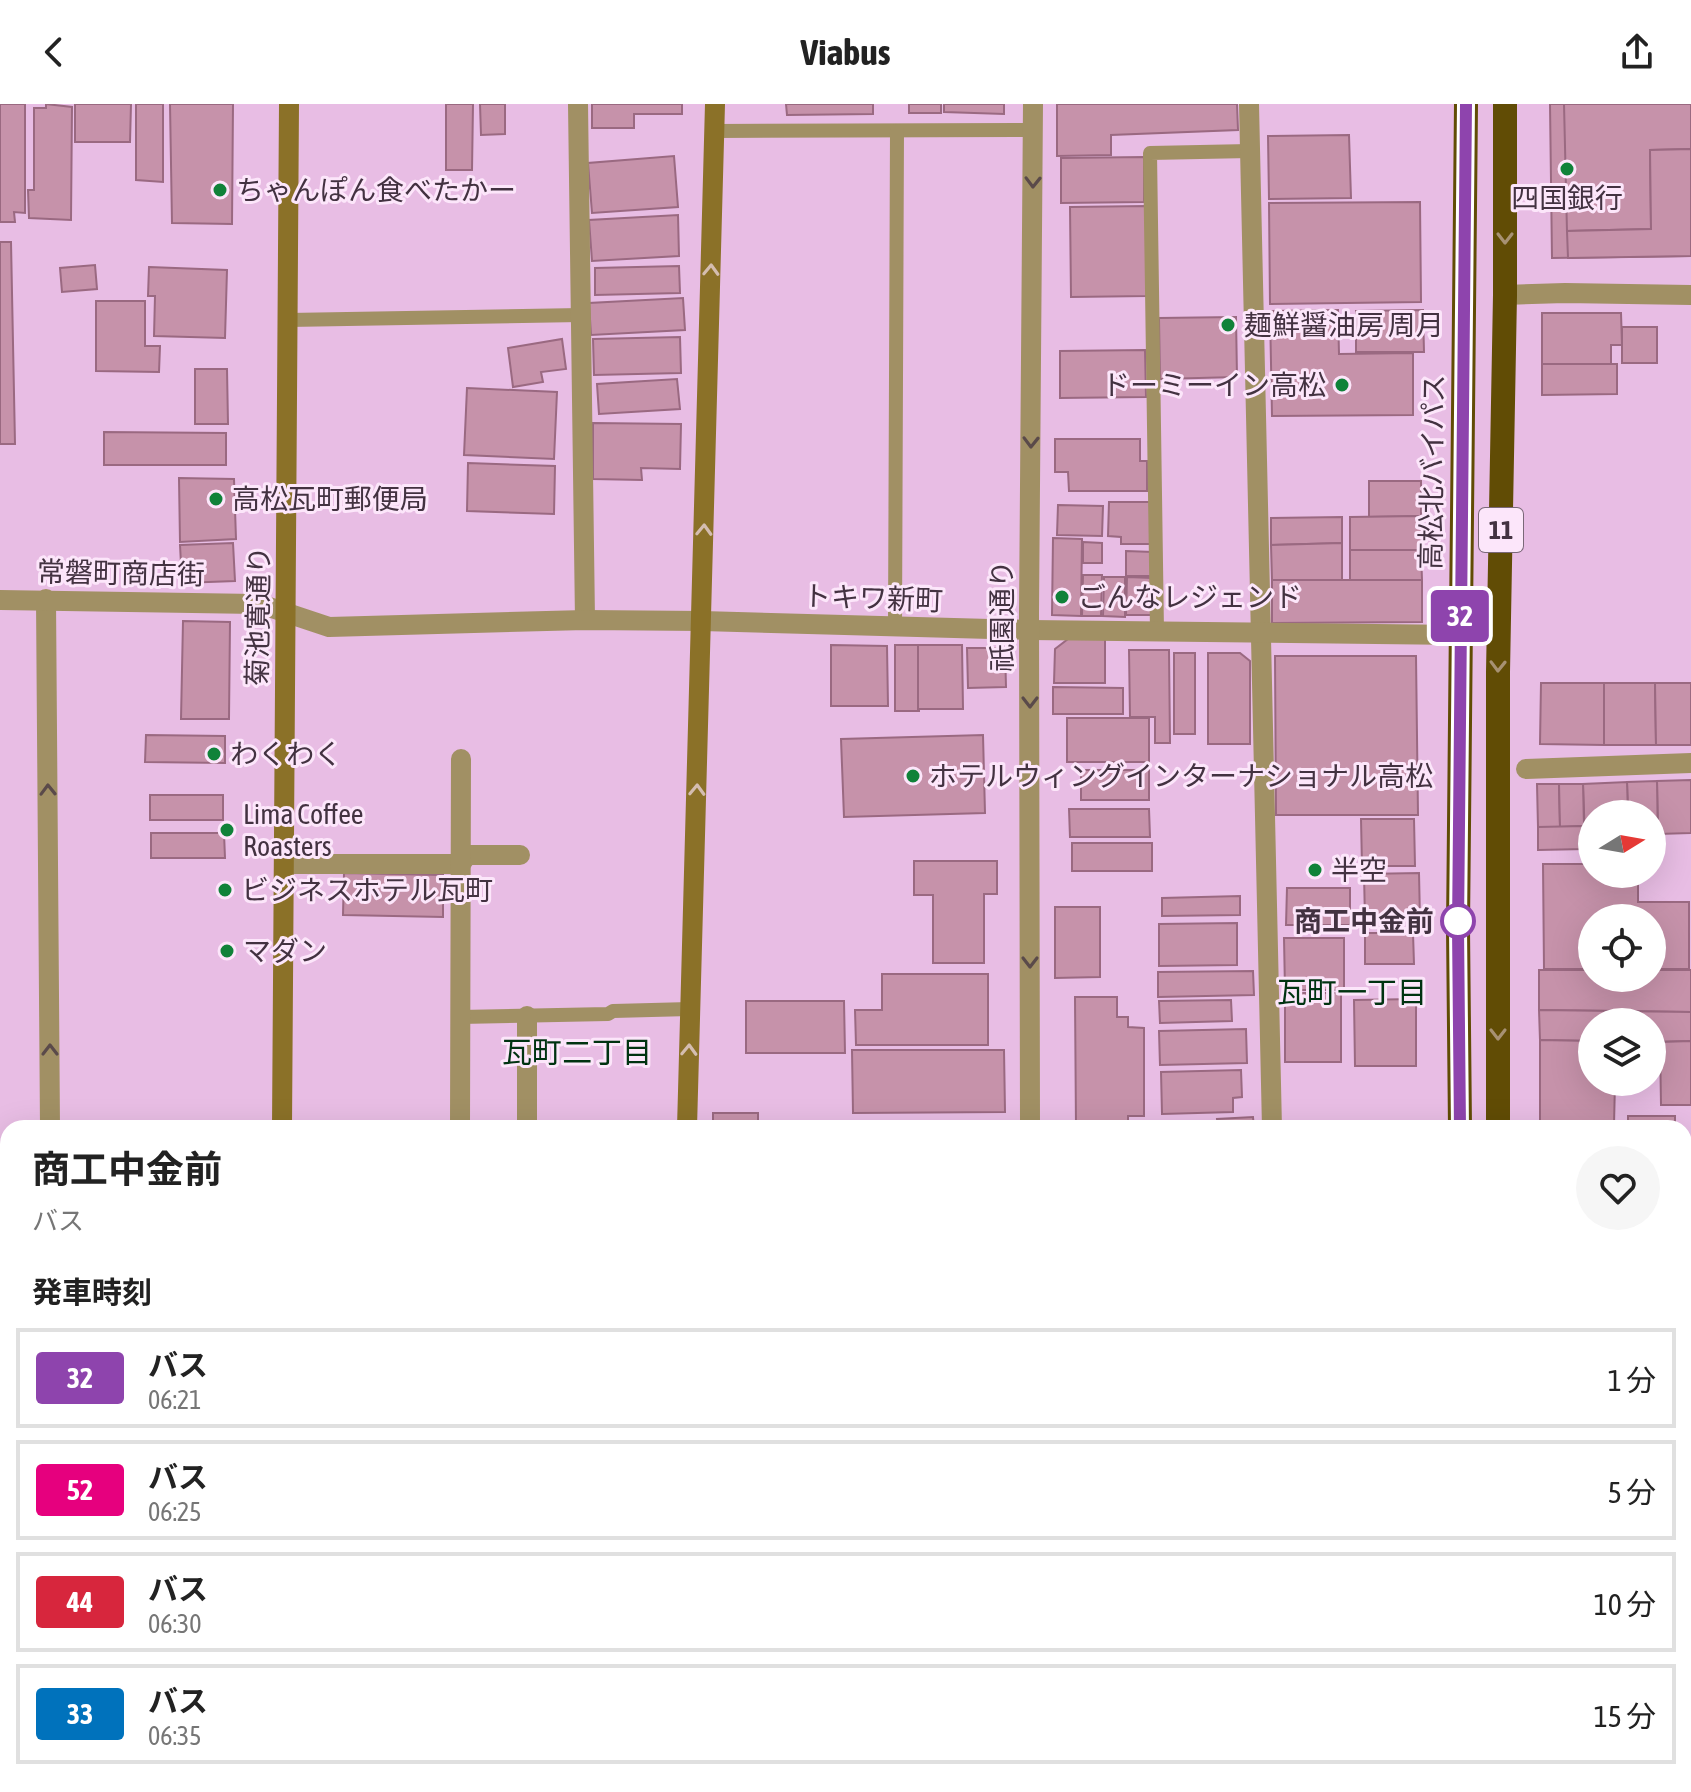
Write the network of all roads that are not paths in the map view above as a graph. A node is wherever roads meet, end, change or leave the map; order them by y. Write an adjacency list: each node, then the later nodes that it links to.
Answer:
1 (289, 104): 15 (street, 菊池寛通り)
2 (578, 104): 14 (street)
3 (715, 104): 9 (street)
4 (1033, 104): 8 (street, 祇園通り)
5 (1249, 104): 11 (street)
6 (1466, 104): 25 (highway, 高松北バイパス / 11)
7 (1505, 104): 12 (highway, 11, one-way to 12)
8 (1033, 130): 10 (lane); 22 (street, 祇園通り, one-way to 22)
9 (715, 131): 10 (lane); 20 (street, one-way to 9)
10 (897, 131): 21 (lane)
11 (1250, 151): 23 (lane); 24 (street)
12 (1505, 295): 13 (street); 43 (highway, 11, one-way to 43)
13 (1691, 295)
14 (581, 315): 15 (lane); 19 (street)
15 (288, 320): 18 (street, 菊池寛通り)
16 (46, 599): 17 (street, 常磐町商店街); 18 (street, 常磐町商店街); 35 (street, one-way to 16)
17 (0, 600)
18 (287, 613): 19 (street, トキワ新町); 30 (street, 菊池寛通り)
19 (585, 620): 20 (street, トキワ新町)
20 (702, 621): 21 (street, トキワ新町); 32 (street, one-way to 20)
21 (895, 626): 22 (street, トキワ新町)
22 (1030, 630): 23 (street, トキワ新町); 40 (street, 祇園通り, one-way to 40)
23 (1157, 631): 24 (street, トキワ新町)
24 (1262, 633): 25 (street, トキワ新町); 41 (street)
25 (1460, 635): 42 (highway, 高松北バイパス / 11)
26 (461, 759): 31 (street)
27 (1691, 763): 28 (street)
28 (1526, 769)
29 (520, 855): 31 (street)
30 (284, 864): 31 (street); 36 (street, 菊池寛通り)
31 (461, 864): 34 (street)
32 (690, 1009): 33 (lane); 39 (street, one-way to 32)
33 (527, 1016): 34 (lane); 38 (street)
34 (460, 1017): 37 (street)
35 (50, 1120)
36 (282, 1120)
37 (460, 1120)
38 (527, 1120)
39 (687, 1120)
40 (1030, 1120)
41 (1272, 1120)
42 (1460, 1120)
43 (1498, 1120)

